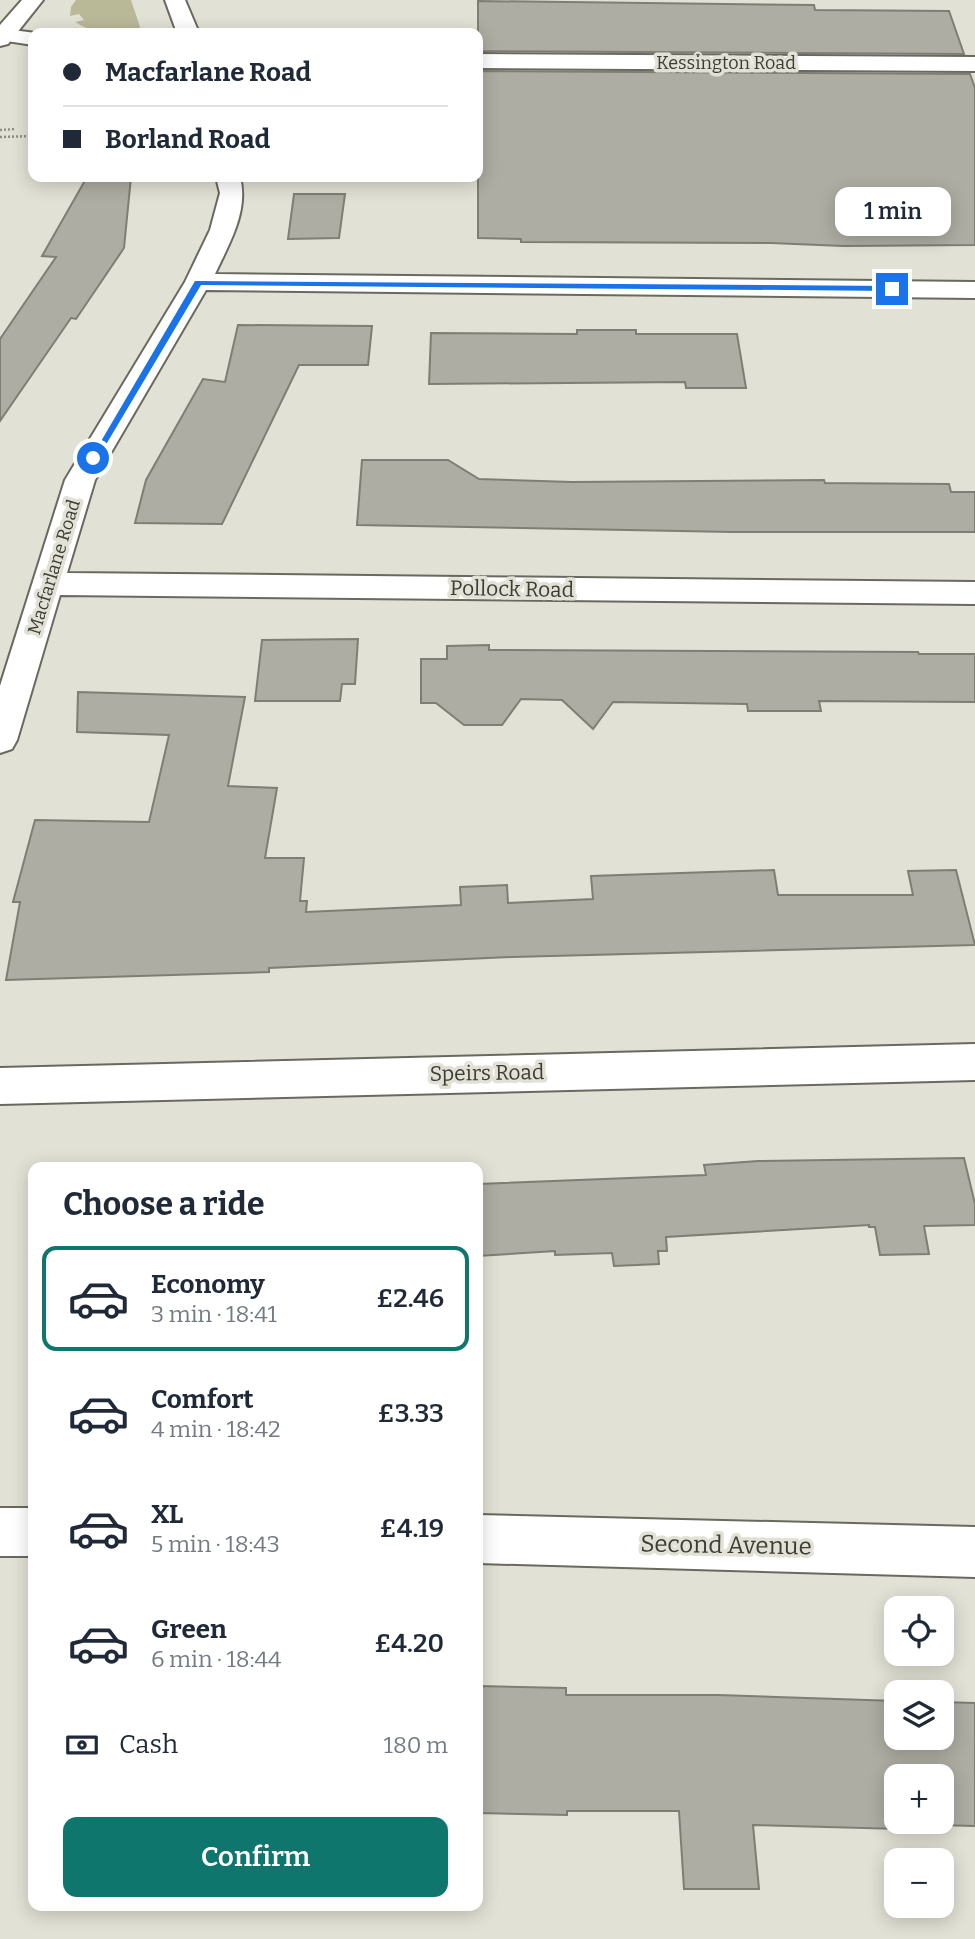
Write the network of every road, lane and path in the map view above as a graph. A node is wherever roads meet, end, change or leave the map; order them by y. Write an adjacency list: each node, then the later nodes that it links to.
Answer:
1 (33, 0): 4 (street)
2 (174, 0): 3 (street)
3 (186, 28)
4 (2, 37): 5 (street)
5 (28, 39)
6 (483, 61): 7 (street, Kessington Road)
7 (975, 64)
8 (16, 129): 9 (path)
9 (0, 130)
10 (28, 136): 11 (path)
11 (0, 137)
12 (229, 182): 13 (street, Macfarlane Road)
13 (198, 282): 14 (street); 15 (street, Macfarlane Road)
14 (975, 290)
15 (49, 584): 16 (street, Pollock Road); 17 (street, Macfarlane Road)
16 (975, 593)
17 (0, 740)
18 (975, 1062): 19 (street, Speirs Road)
19 (0, 1086)
20 (0, 1532): 21 (street)
21 (28, 1532)
22 (483, 1539): 23 (street, Second Avenue)
23 (975, 1552)

